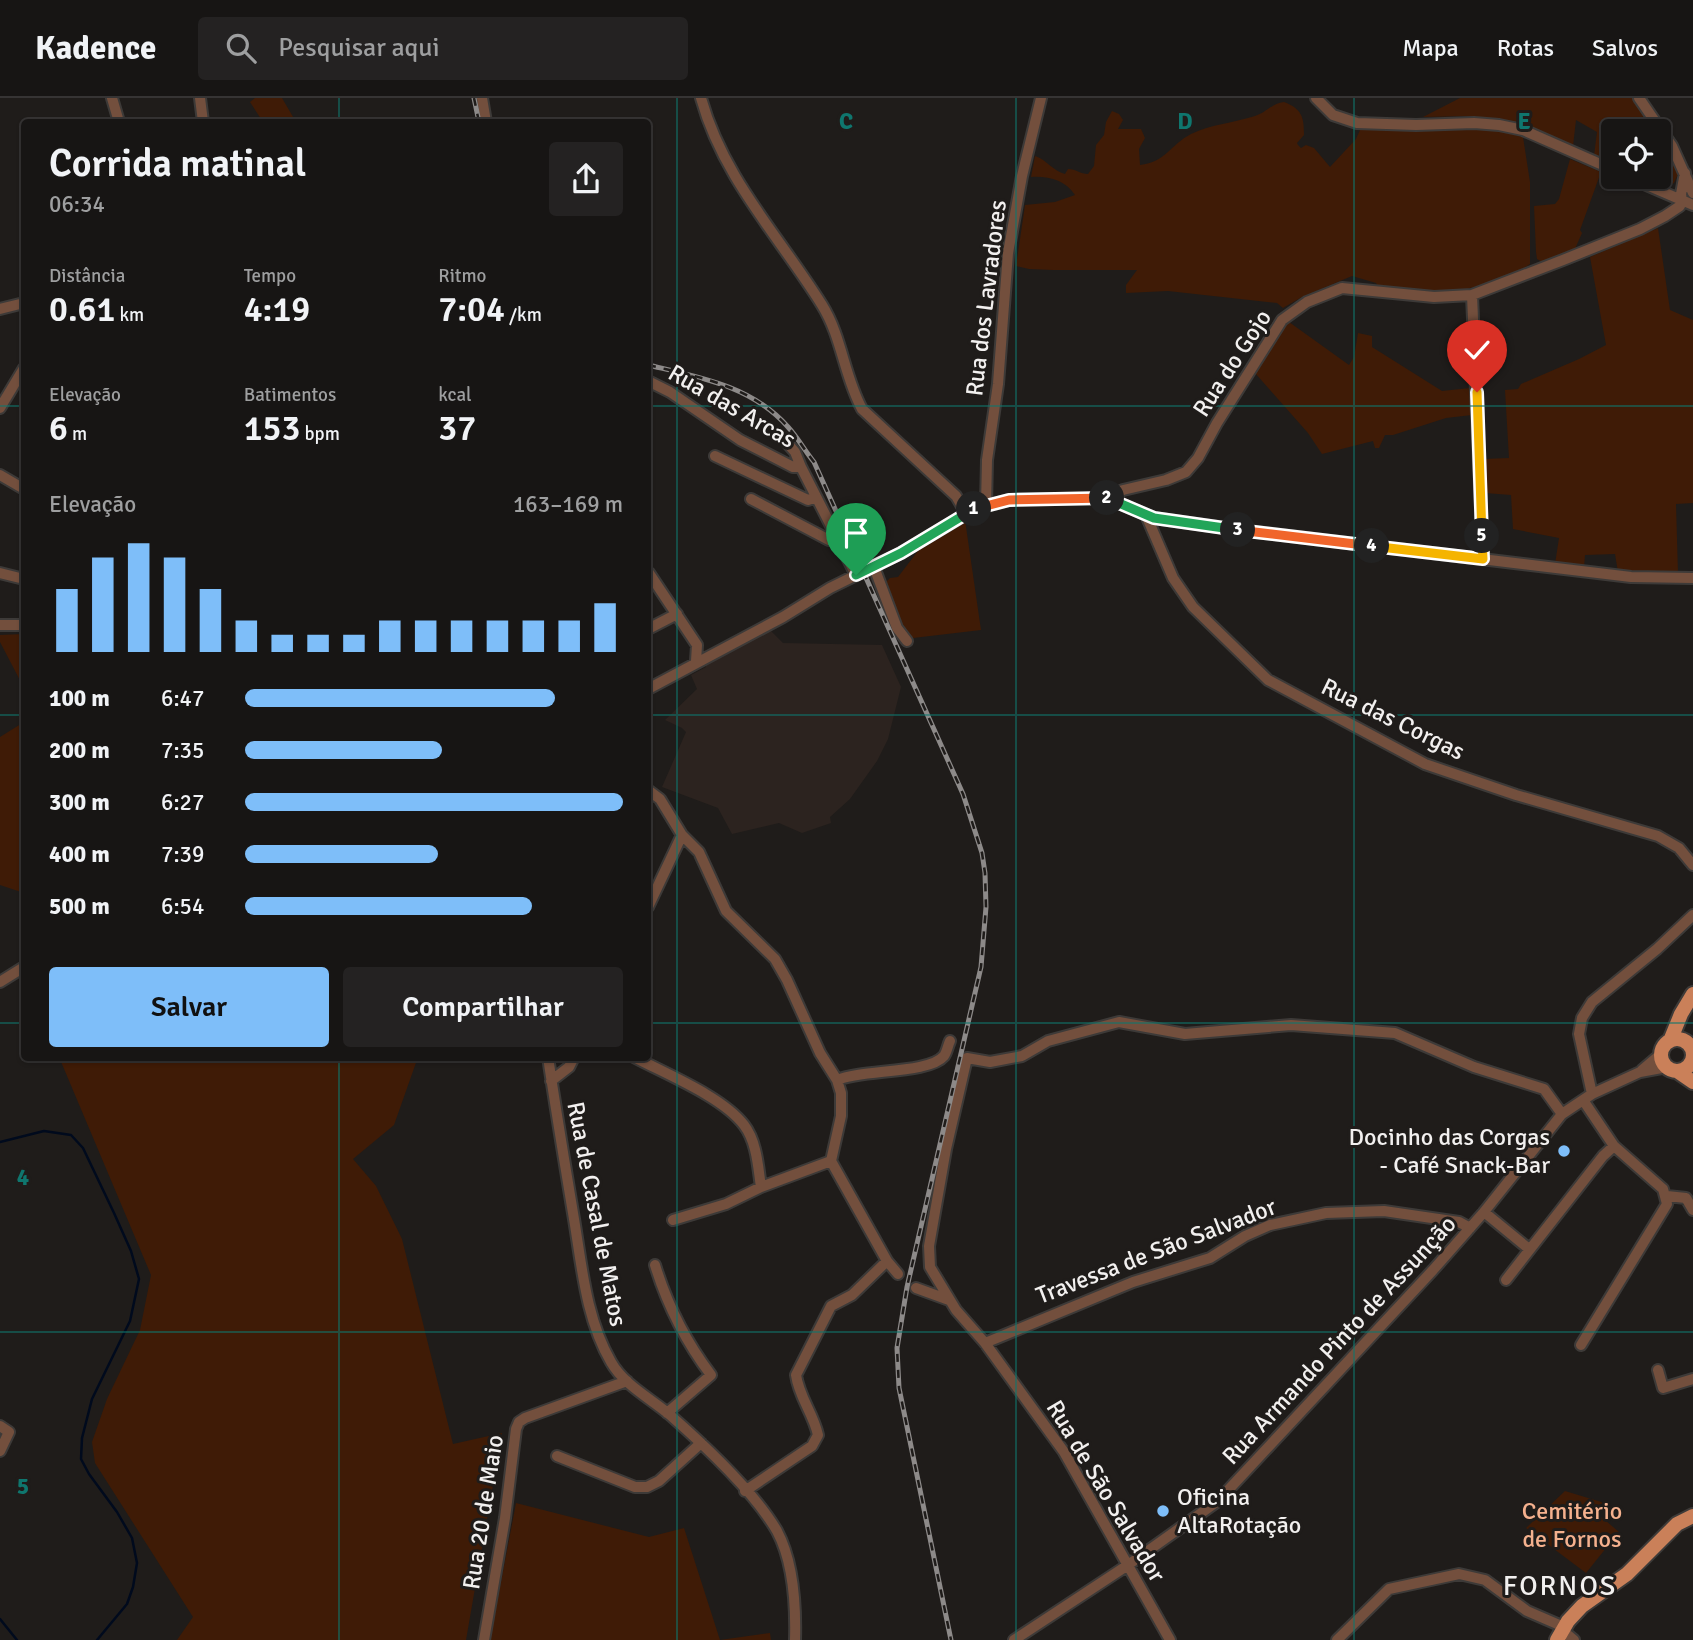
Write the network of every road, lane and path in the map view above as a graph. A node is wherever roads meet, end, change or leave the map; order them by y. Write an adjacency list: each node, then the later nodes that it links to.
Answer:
1 (112, 98): 8 (street)
2 (200, 98): 9 (street)
3 (482, 98): 10 (street)
4 (701, 98): 31 (street)
5 (1041, 98): 30 (street, Rua dos Lavradores)
6 (1316, 98): 11 (street)
7 (1639, 98): 12 (street)
8 (118, 119)
9 (203, 119)
10 (486, 119)
11 (1601, 164)
12 (1685, 173): 14 (street); 15 (street)
13 (1656, 189): 15 (street)
14 (1693, 193)
15 (1688, 203): 16 (street, Rua do Gojo)
16 (1472, 295): 28 (street, Rua do Gojo); 34 (street)
17 (21, 304): 18 (street)
18 (0, 309)
19 (21, 373): 21 (street)
20 (651, 382): 24 (street, Rua das Arcas)
21 (0, 408)
22 (781, 436): 24 (street)
23 (715, 456): 27 (street)
24 (801, 467): 27 (street, Rua das Arcas)
25 (0, 475): 26 (street)
26 (21, 487)
27 (816, 497): 33 (street, Rua das Arcas)
28 (1107, 498): 30 (street); 32 (street)
29 (751, 499): 33 (street)
30 (986, 505): 31 (street)
31 (966, 513): 35 (street)
32 (1146, 515): 34 (street); 50 (street, Rua das Corgas)
33 (837, 539): 37 (street, Rua das Arcas)
34 (1483, 559): 40 (street)
35 (874, 567): 37 (street); 45 (street)
36 (0, 573): 39 (street)
37 (856, 575): 46 (street)
38 (651, 576): 41 (street)
39 (21, 578)
40 (1693, 579)
41 (677, 614): 44 (street); 46 (street)
42 (0, 625): 43 (street)
43 (21, 625)
44 (651, 627)
45 (907, 641)
46 (696, 661): 47 (street)
47 (651, 687)
48 (651, 792): 49 (street)
49 (681, 835): 51 (street); 63 (street)
50 (1693, 865)
51 (651, 900)
52 (1693, 915): 65 (street)
53 (21, 969): 54 (street)
54 (0, 982)
55 (1690, 1001): 57 (main road); 58 (main road)
56 (950, 1041): 63 (street)
57 (1691, 1055): 58 (main road); 58 (main road)
58 (1669, 1058): 64 (main road); 65 (street, Rua Armando Pinto de Assunção)
59 (549, 1061): 62 (street, Rua de Casal de Matos)
60 (573, 1061): 62 (street)
61 (642, 1061): 69 (street)
62 (551, 1080): 86 (street, Rua de Casal de Matos)
63 (837, 1080): 68 (street)
64 (1693, 1082)
65 (1588, 1097): 66 (street, Rua Armando Pinto de Assunção); 67 (street)
66 (1562, 1114): 72 (street, Rua Armando Pinto de Assunção); 81 (street, Rua de São Salvador)
67 (1614, 1146): 70 (street); 75 (street)
68 (831, 1161): 69 (street); 76 (street)
69 (761, 1187): 73 (street)
70 (1667, 1196): 71 (street); 83 (street)
71 (1693, 1210)
72 (1484, 1212): 74 (street, Rua Armando Pinto de Assunção); 75 (street)
73 (673, 1220)
74 (1470, 1228): 82 (street, Travessa de São Salvador); 94 (street, Rua Armando Pinto de Assunção)
75 (1530, 1249): 79 (street)
76 (887, 1261): 78 (street); 92 (street)
77 (655, 1265): 87 (street)
78 (898, 1275)
79 (1506, 1280)
80 (916, 1288): 81 (street)
81 (949, 1300): 82 (street, Rua de São Salvador)
82 (985, 1342): 94 (street, Rua de São Salvador)
83 (1581, 1345)
84 (1658, 1370): 85 (street)
85 (1693, 1379)
86 (627, 1381): 87 (street, Rua de Casal de Matos); 96 (street, Rua 20 de Maio)
87 (667, 1412): 89 (street, Rua de Casal de Matos)
88 (0, 1426): 90 (street)
89 (701, 1443): 91 (street); 92 (street, Rua de Casal de Matos)
90 (0, 1451)
91 (557, 1456)
92 (745, 1491): 97 (street, Rua de Casal de Matos)
93 (1693, 1516): 95 (main road)
94 (1128, 1566): 98 (street, Rua Armando Pinto de Assunção); 99 (street, Rua de São Salvador)
95 (1561, 1632): 100 (street); 101 (street)
96 (484, 1640)
97 (795, 1640)
98 (1014, 1640)
99 (1170, 1640)
100 (1337, 1640)
101 (1574, 1640)

